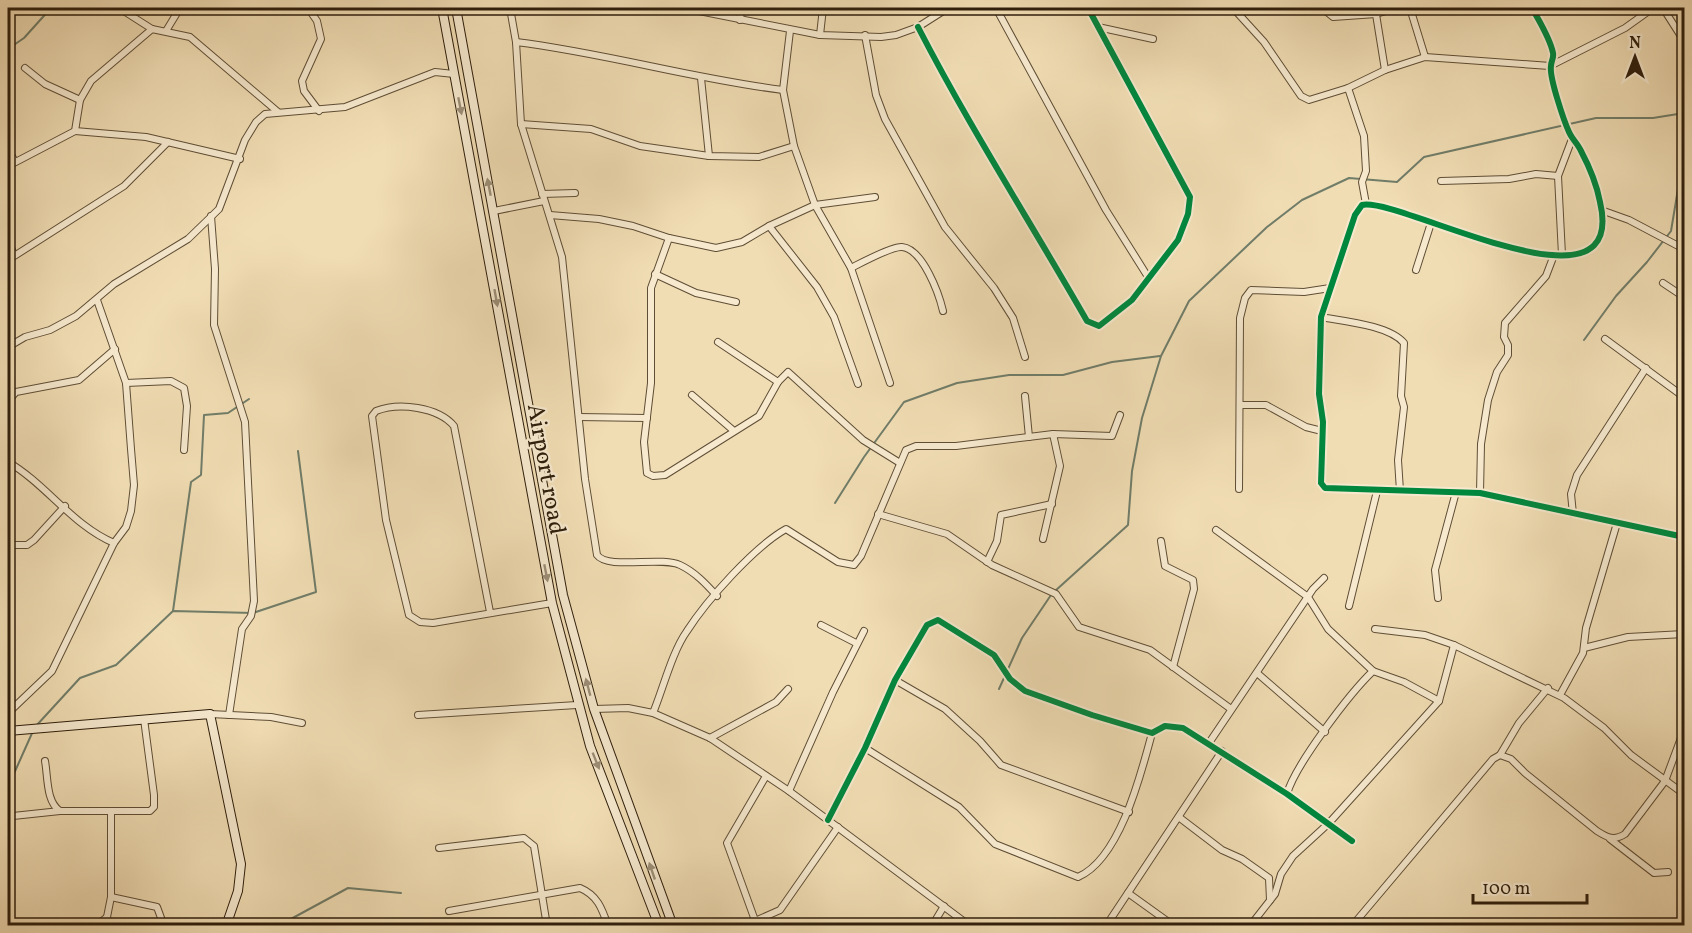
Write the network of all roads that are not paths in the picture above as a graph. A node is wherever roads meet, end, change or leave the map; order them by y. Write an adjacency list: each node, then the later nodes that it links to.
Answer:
1 (118, 8): 24 (street)
2 (180, 8): 25 (street)
3 (308, 8): 41 (street)
4 (442, 8): 36 (main road, Airport road)
5 (456, 8): 61 (main road, Airport road, one-way to 5)
6 (510, 8): 31 (street)
7 (684, 8): 21 (street)
8 (741, 8): 21 (street)
9 (823, 8): 28 (street)
10 (948, 8): 22 (street)
11 (996, 8): 76 (street)
12 (1088, 8): 23 (street)
13 (1233, 8): 38 (street)
14 (1322, 8): 20 (street)
15 (1396, 8): 20 (street)
16 (1410, 8): 32 (street)
17 (1532, 8): 33 (street)
18 (1653, 8): 33 (street)
19 (1663, 8): 30 (street)
20 (1376, 11): 35 (street)
21 (740, 20): 26 (street)
22 (918, 27): 27 (street); 76 (street)
23 (1098, 27): 29 (street); 76 (street)
24 (152, 29): 25 (street); 40 (street)
25 (166, 31): 42 (street)
26 (790, 31): 28 (street); 39 (street)
27 (865, 35): 28 (street); 88 (street)
28 (820, 36)
29 (1153, 39)
30 (1684, 41)
31 (516, 42): 37 (street); 43 (street)
32 (1425, 57): 33 (street); 35 (street)
33 (1550, 66): 45 (street)
34 (25, 68): 40 (street)
35 (1385, 70): 38 (street)
36 (454, 74): 41 (street); 91 (main road, Airport road, one-way to 91)
37 (701, 78): 39 (street); 49 (street)
38 (1348, 88): 58 (street)
39 (783, 90): 47 (street)
40 (80, 100): 44 (street)
41 (319, 111): 42 (street)
42 (278, 112): 50 (street)
43 (521, 123): 49 (street); 56 (street)
44 (75, 131): 46 (street); 51 (street)
45 (1572, 139): 53 (street); 60 (street)
46 (168, 142): 50 (street); 69 (street)
47 (794, 146): 49 (street); 59 (street)
48 (8, 149): 51 (street)
49 (709, 156)
50 (240, 159): 63 (street)
51 (15, 162): 52 (street)
52 (8, 166)
53 (1558, 176): 54 (street); 71 (street)
54 (1441, 181)
55 (574, 193): 56 (street)
56 (543, 197): 61 (street); 62 (street)
57 (875, 197): 59 (street)
58 (1366, 204): 64 (street); 78 (street)
59 (815, 205): 65 (street); 73 (street)
60 (1601, 210): 68 (street); 71 (street)
61 (494, 211): 90 (main road, Airport road)
62 (550, 215): 66 (street); 102 (street)
63 (211, 216): 80 (street); 156 (street)
64 (1431, 223): 70 (street); 74 (street)
65 (768, 226): 66 (street); 95 (street)
66 (669, 238): 75 (street)
67 (8, 240): 69 (street)
68 (1684, 249)
69 (14, 255): 72 (street)
70 (1554, 255): 71 (street); 115 (street)
71 (1562, 255)
72 (8, 260)
73 (851, 268): 82 (street); 94 (street)
74 (1416, 270)
75 (655, 274): 81 (street); 103 (street)
76 (1148, 277)
77 (1663, 283): 79 (street)
78 (1330, 288): 83 (street); 100 (street)
79 (1684, 297)
80 (97, 300): 86 (street); 87 (street)
81 (736, 302)
82 (943, 311)
83 (1321, 317): 105 (street); 113 (street)
84 (1605, 339): 89 (street)
85 (718, 342): 92 (street)
86 (8, 347)
87 (115, 349): 93 (street); 99 (street)
88 (1025, 357)
89 (1646, 368): 98 (street); 119 (street)
90 (523, 376): 91 (main road); 151 (main road, Airport road, one-way to 90)
91 (510, 379): 132 (main road, Airport road, one-way to 132)
92 (778, 382): 104 (street); 110 (street)
93 (126, 383): 108 (street); 125 (street)
94 (890, 383)
95 (858, 384)
96 (692, 395): 104 (street)
97 (1025, 396): 107 (street)
98 (1684, 397)
99 (8, 400)
100 (1241, 405): 105 (street); 111 (street)
101 (1120, 415): 106 (street)
102 (579, 417): 103 (street); 129 (street)
103 (647, 418): 104 (street)
104 (734, 431)
105 (1322, 431): 112 (street)
106 (1053, 434): 107 (street); 116 (street)
107 (1029, 437): 110 (street)
108 (184, 450)
109 (8, 462): 117 (street)
110 (900, 463): 118 (street)
111 (1239, 489)
112 (1377, 491): 113 (street); 133 (street)
113 (1400, 491): 114 (street)
114 (1456, 492): 115 (street); 131 (street)
115 (1480, 493): 119 (street)
116 (1052, 504): 123 (street); 127 (street)
117 (65, 506): 125 (street); 126 (street)
118 (878, 514): 127 (street); 129 (street)
119 (1573, 514): 120 (street)
120 (1617, 523): 122 (street); 141 (street)
121 (1216, 530): 130 (street)
122 (1684, 537)
123 (1043, 539)
124 (1161, 541): 142 (street)
125 (114, 543): 153 (street)
126 (8, 545)
127 (987, 562): 142 (street)
128 (1324, 578): 130 (street)
129 (717, 596): 154 (street)
130 (1308, 597): 143 (street); 144 (street)
131 (1438, 598)
132 (552, 603): 134 (street); 150 (main road, Airport road)
133 (1349, 606)
134 (490, 612): 134 (street)
135 (821, 625): 139 (street)
136 (1375, 629): 140 (street)
137 (864, 631): 139 (street)
138 (1684, 634): 141 (street)
139 (856, 643): 172 (street)
140 (1454, 645): 146 (street); 149 (street)
141 (1584, 648): 148 (street)
142 (1173, 667): 152 (street)
143 (1373, 671): 149 (street); 162 (street)
144 (1257, 673): 152 (street); 162 (street)
145 (895, 680): 163 (street); 166 (street); 176 (street)
146 (1548, 688): 148 (street); 168 (street)
147 (788, 689): 164 (street)
148 (1560, 695): 171 (street)
149 (1439, 701): 180 (street)
150 (578, 705): 157 (street); 185 (main road, Airport road, one-way to 185)
151 (594, 709): 154 (street); 184 (main road, Airport road)
152 (1231, 709): 165 (street)
153 (8, 713)
154 (653, 713): 164 (street)
155 (210, 714): 156 (street); 158 (main road); 201 (main road)
156 (229, 715): 159 (street)
157 (418, 715)
158 (144, 719): 160 (main road); 177 (street)
159 (302, 723)
160 (8, 730)
161 (1684, 730): 171 (street)
162 (1325, 732): 173 (street)
163 (1152, 733): 165 (street); 176 (street)
164 (710, 738): 170 (street)
165 (1209, 743): 167 (street)
166 (865, 748): 176 (street); 179 (street)
167 (1222, 751): 173 (street); 178 (street)
168 (1500, 755): 182 (street); 210 (street)
169 (45, 761): 175 (street)
170 (766, 776): 172 (street); 196 (street)
171 (1665, 781): 174 (street); 182 (street)
172 (789, 791): 179 (street)
173 (1287, 794): 180 (street)
174 (1684, 794)
175 (60, 811): 177 (street); 188 (street)
176 (1129, 812)
177 (111, 813): 191 (street)
178 (1180, 818): 189 (street); 192 (street)
179 (828, 820): 181 (street)
180 (1329, 823): 183 (street); 192 (street)
181 (838, 827): 193 (street); 196 (street)
182 (1610, 839): 187 (street)
183 (1352, 841)
184 (643, 843): 185 (main road); 204 (main road, Airport road, one-way to 184)
185 (631, 847): 197 (main road, Airport road)
186 (439, 848): 190 (street)
187 (1668, 872)
188 (11, 889)
189 (1128, 893): 207 (street); 208 (street)
190 (542, 895): 194 (street); 202 (street); 203 (street)
191 (111, 897): 195 (street); 200 (street)
192 (1270, 900): 209 (street)
193 (944, 906): 205 (street); 206 (street)
194 (449, 911)
195 (107, 917): 198 (street); 199 (street)
196 (756, 923)
197 (658, 925)
198 (96, 926)
199 (109, 926)
200 (164, 926)
201 (226, 926)
202 (547, 926)
203 (608, 926)
204 (673, 926)
205 (932, 926)
206 (970, 926)
207 (1106, 926)
208 (1174, 926)
209 (1250, 926)
210 (1352, 926)

